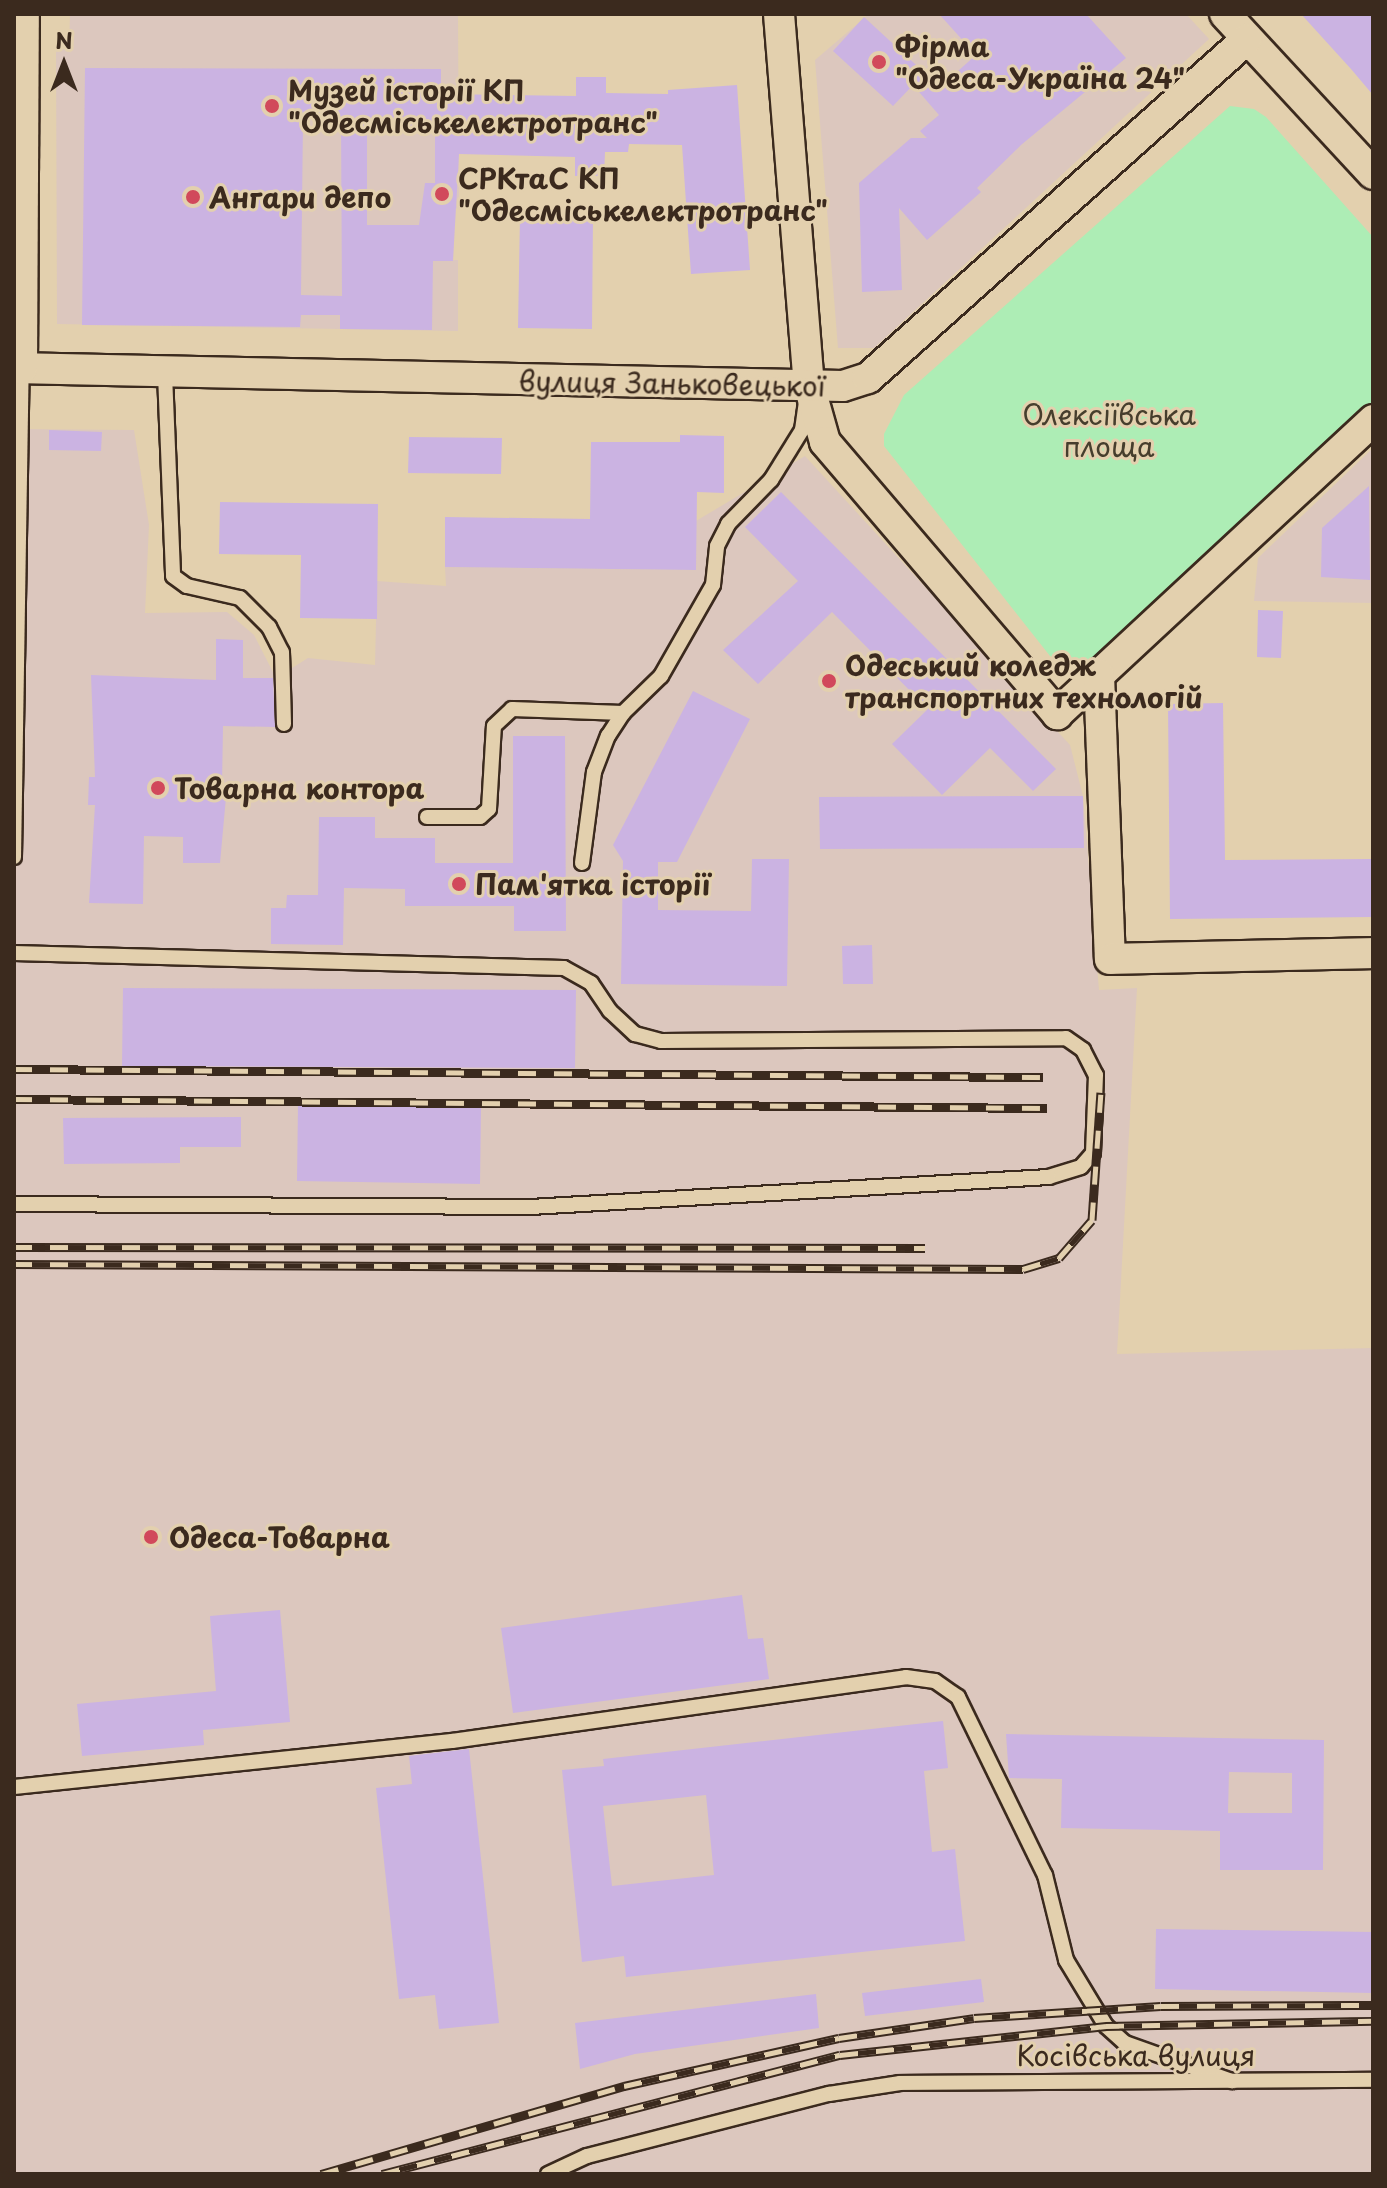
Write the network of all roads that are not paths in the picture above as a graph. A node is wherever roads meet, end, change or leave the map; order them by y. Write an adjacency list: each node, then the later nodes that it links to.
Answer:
1 (24, 14): 6 (street)
2 (779, 14): 8 (street)
3 (1225, 14): 4 (street)
4 (1247, 39): 5 (street); 8 (street, вулиця Заньковецької)
5 (1373, 174)
6 (18, 368): 7 (street, вулиця Заньковецької); 10 (lane)
7 (165, 374): 8 (street, вулиця Заньковецької); 14 (lane)
8 (809, 385): 12 (street); 13 (lane)
9 (1373, 420): 12 (street)
10 (18, 469): 11 (lane)
11 (15, 620): 16 (lane)
12 (1099, 675): 19 (street)
13 (623, 713): 15 (lane); 17 (lane)
14 (284, 724)
15 (427, 817)
16 (14, 857)
17 (582, 863)
18 (14, 953): 20 (lane)
19 (1373, 953)
20 (14, 1204)
21 (14, 1787): 23 (lane)
22 (1373, 2080): 23 (lane, Косівська вулиця)
23 (1232, 2081): 24 (lane, Косівська вулиця)
24 (548, 2174)

